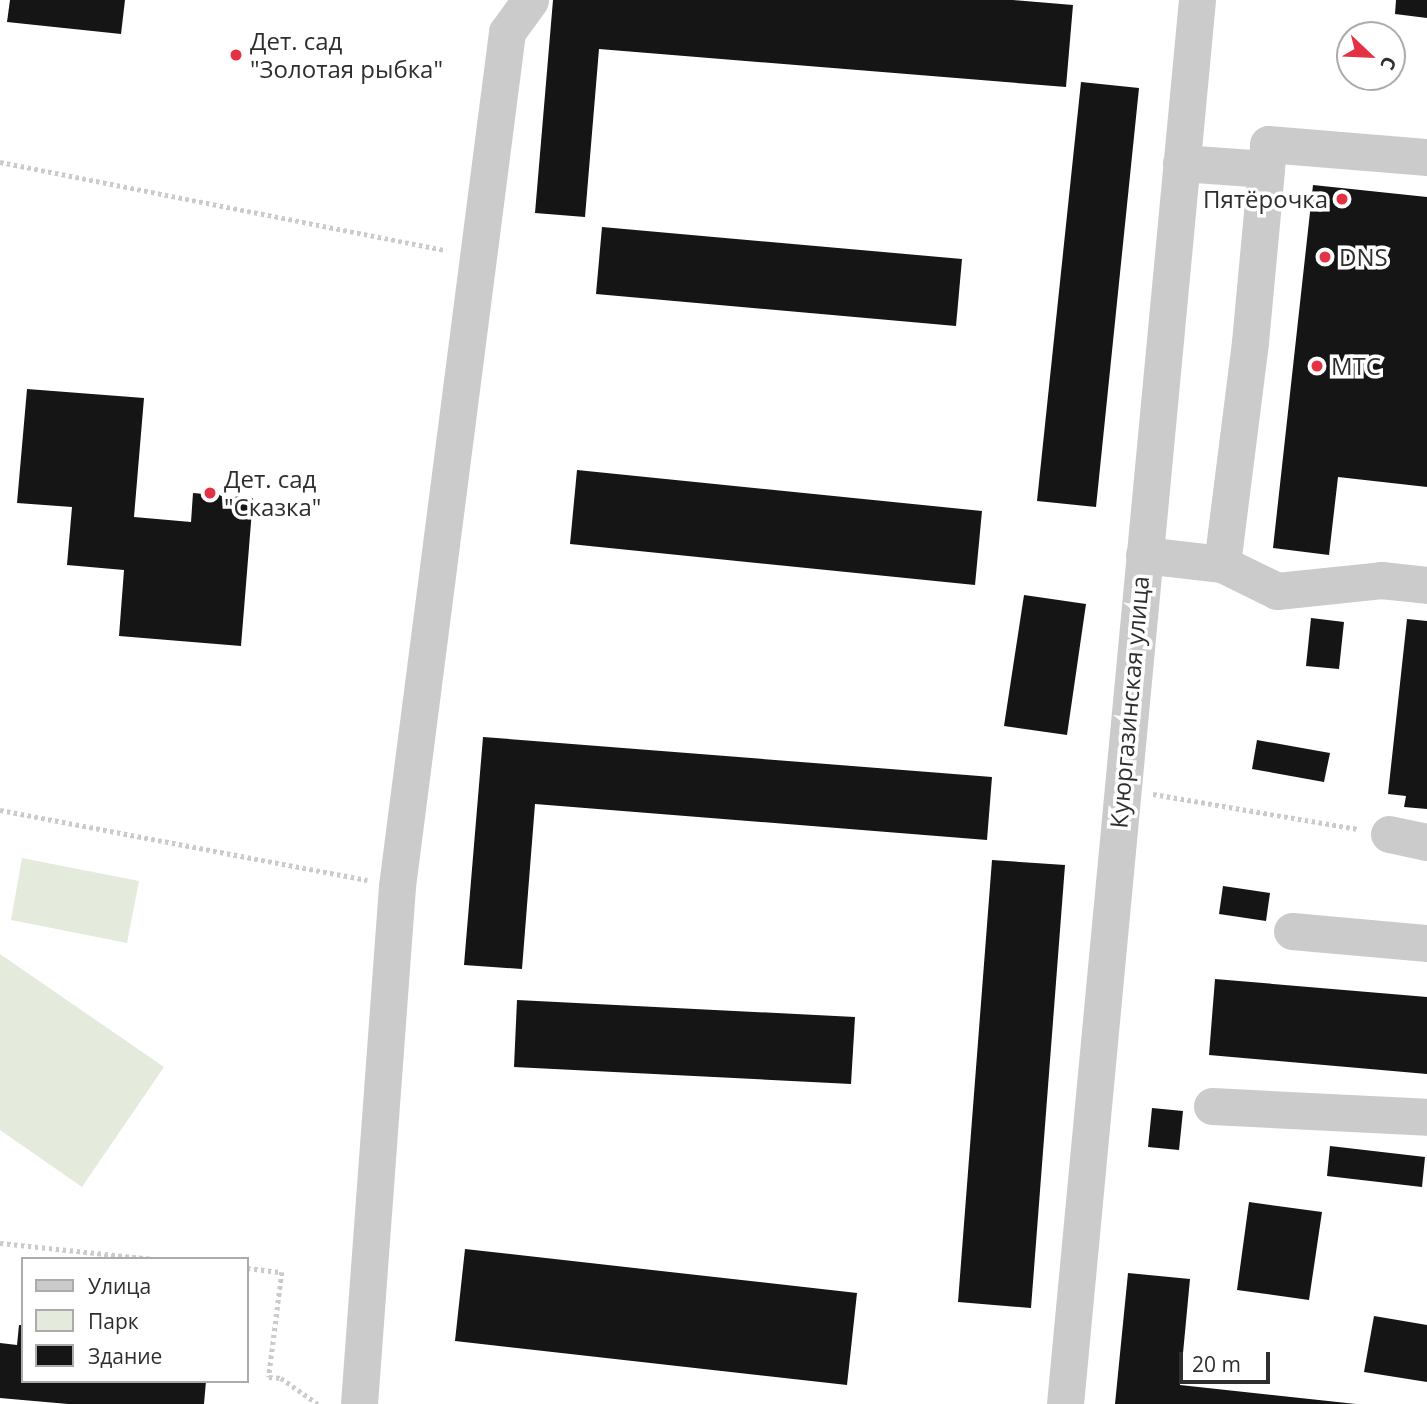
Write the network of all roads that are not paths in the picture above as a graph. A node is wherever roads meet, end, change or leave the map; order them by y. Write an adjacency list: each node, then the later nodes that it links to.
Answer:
1 (530, 0): 15 (street)
2 (1196, 0): 4 (street, Куюргазинская улица)
3 (1427, 157): 5 (street)
4 (1181, 163): 5 (street); 6 (street, Куюргазинская улица)
5 (1266, 169): 7 (street)
6 (1143, 555): 7 (street); 16 (street, Куюргазинская улица)
7 (1222, 564): 8 (street)
8 (1427, 585)
9 (1389, 834): 10 (street)
10 (1427, 842)
11 (1292, 930): 12 (street)
12 (1427, 943)
13 (1212, 1106): 14 (street)
14 (1427, 1117)
15 (359, 1404)
16 (1065, 1404)

